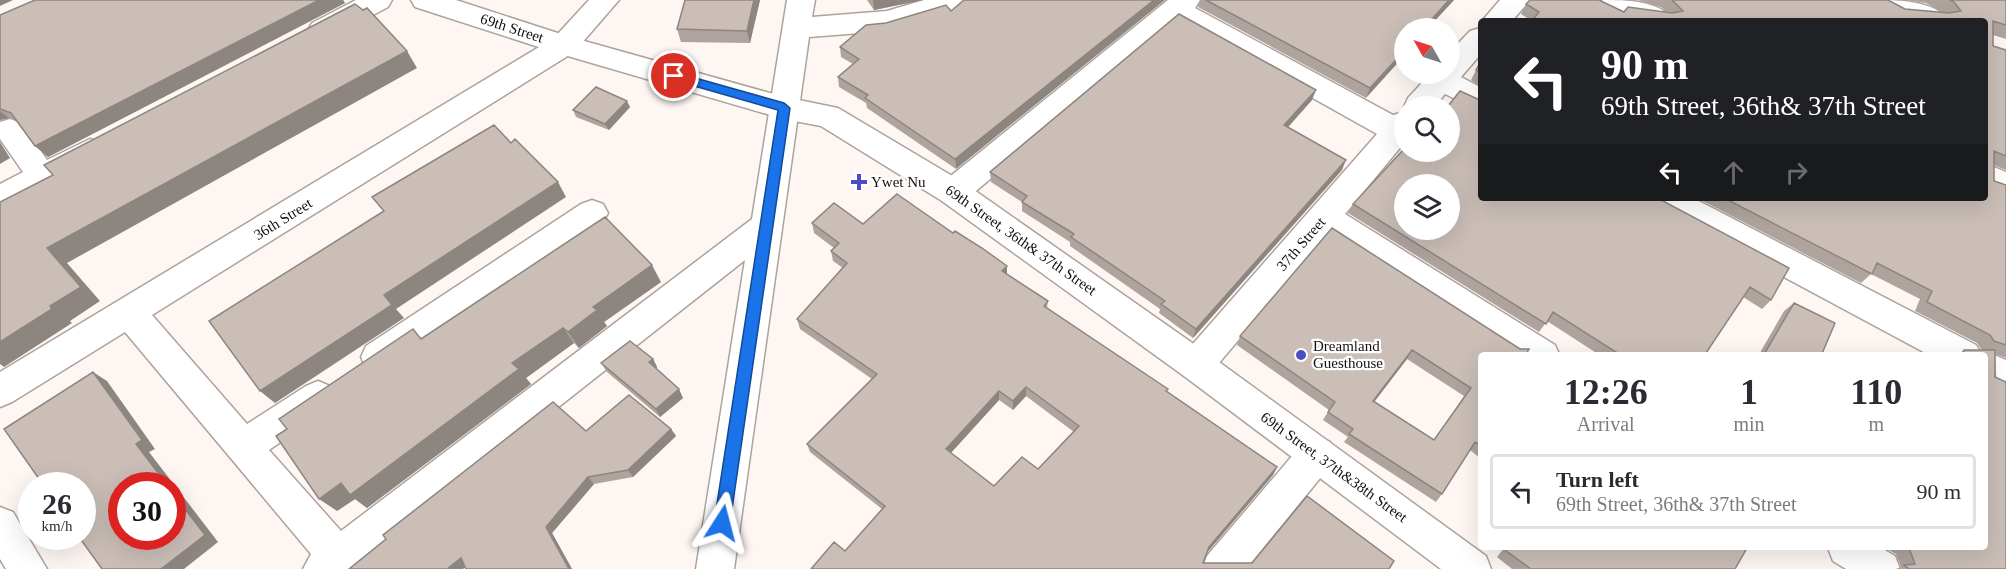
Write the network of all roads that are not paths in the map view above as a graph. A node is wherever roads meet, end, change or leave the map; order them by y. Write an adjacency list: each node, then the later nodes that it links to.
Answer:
1 (378, 0): 15 (street)
2 (425, 0): 16 (street, 69th Street)
3 (605, 0): 16 (street, 36th Street)
4 (801, 0): 13 (street)
5 (956, 0): 13 (street)
6 (1516, 0): 10 (street)
7 (1616, 0): 11 (street)
8 (1887, 0): 12 (street)
9 (1180, 5): 23 (street); 30 (street)
10 (1499, 18)
11 (1654, 18)
12 (1928, 18)
13 (797, 28): 22 (street)
14 (1478, 40): 17 (street)
15 (294, 44)
16 (564, 45): 22 (street, 69th Street, 36th& 37th Street); 36 (street, 36th Street)
17 (1460, 59)
18 (1437, 84): 20 (street)
19 (1458, 84): 21 (street)
20 (1427, 96)
21 (1478, 99)
22 (784, 108): 30 (street, 69th Street, 36th& 37th Street); 35 (street)
23 (1394, 123)
24 (10, 130): 27 (street)
25 (1394, 135): 34 (street, 37th Street)
26 (116, 138): 27 (street)
27 (42, 176): 31 (street)
28 (1988, 177): 29 (street)
29 (2006, 186)
30 (953, 192): 39 (street, 69th Street, 36th& 37th Street)
31 (0, 199)
32 (1671, 201): 38 (street)
33 (592, 213): 43 (street)
34 (1324, 217): 37 (street); 39 (street, 37th Street)
35 (768, 225): 47 (street); 49 (street)
36 (129, 314): 42 (street, 36th Street); 43 (street)
37 (1537, 352)
38 (1956, 352)
39 (1196, 364): 44 (street, 69th Street, 37th&38th Street)
40 (1988, 368): 41 (street)
41 (2006, 378)
42 (0, 391)
43 (245, 446): 47 (street)
44 (1317, 454): 50 (street); 51 (street, 69th Street, 37th&38th Street)
45 (0, 525): 48 (street)
46 (1850, 550): 52 (street)
47 (330, 563)
48 (28, 569)
49 (715, 569)
50 (1221, 569)
51 (1472, 569)
52 (1881, 569)

